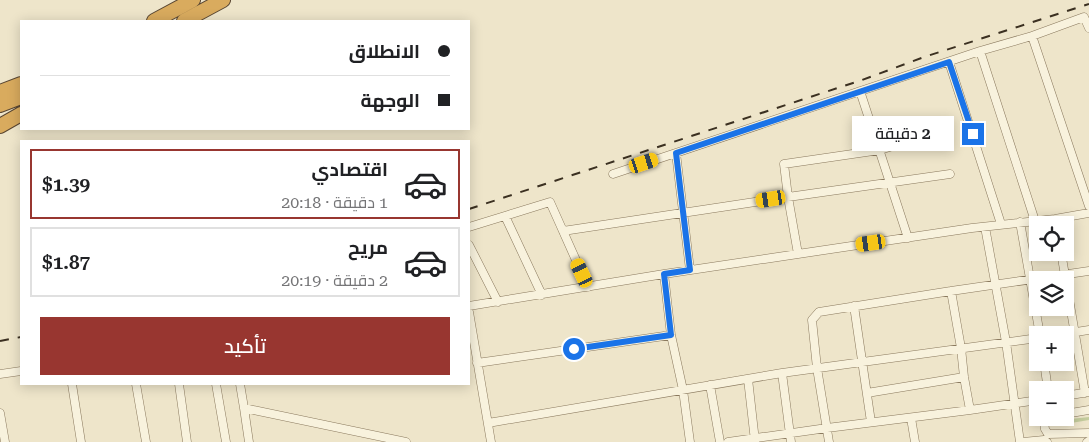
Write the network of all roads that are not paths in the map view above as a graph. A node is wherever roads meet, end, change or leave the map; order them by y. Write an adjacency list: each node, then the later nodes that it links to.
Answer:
1 (193, 0): 3 (highway)
2 (223, 0): 4 (highway)
3 (156, 20)
4 (186, 20)
5 (1089, 28): 6 (street)
6 (1032, 36): 7 (street); 25 (street)
7 (980, 51): 8 (street); 29 (street)
8 (949, 62): 12 (street); 33 (street)
9 (20, 80): 10 (highway)
10 (0, 83)
11 (20, 84): 13 (highway)
12 (860, 91): 19 (street); 20 (street)
13 (0, 92)
14 (20, 97): 15 (highway)
15 (0, 105)
16 (20, 115): 17 (highway)
17 (0, 126)
18 (922, 136): 19 (street)
19 (880, 150): 23 (street); 24 (street)
20 (676, 153): 21 (street); 26 (street)
21 (612, 174)
22 (950, 174): 23 (street)
23 (889, 182): 24 (street); 37 (street)
24 (788, 197): 26 (street); 39 (street)
25 (1089, 206)
26 (684, 213): 36 (street); 40 (street)
27 (1089, 213): 30 (street)
28 (505, 216): 34 (street); 36 (street); 49 (street)
29 (1033, 216)
30 (1074, 217)
31 (1029, 221): 32 (street)
32 (1020, 222): 33 (street); 44 (street)
33 (1002, 224): 35 (street)
34 (470, 227)
35 (985, 227): 37 (street); 46 (street)
36 (563, 231): 47 (street)
37 (908, 238): 39 (street)
38 (470, 247): 50 (street)
39 (798, 254): 40 (street)
40 (690, 270): 43 (street)
41 (1089, 271): 42 (street)
42 (1074, 273)
43 (664, 274): 47 (street); 56 (street)
44 (1029, 274)
45 (1029, 280): 46 (street)
46 (995, 285): 48 (street); 58 (street)
47 (588, 287): 49 (street)
48 (951, 291): 52 (street); 59 (street)
49 (542, 295): 50 (street)
50 (498, 302): 51 (street)
51 (470, 306)
52 (854, 306): 60 (street); 62 (street)
53 (470, 318): 61 (street)
54 (1089, 330): 55 (street)
55 (1074, 332): 75 (street)
56 (671, 335): 61 (street); 74 (street)
57 (1029, 338): 58 (street)
58 (1006, 342): 59 (street); 79 (street)
59 (961, 348): 60 (street); 66 (street)
60 (862, 362): 62 (street); 76 (street)
61 (477, 363): 87 (street)
62 (817, 368): 64 (street); 89 (street)
63 (20, 371): 65 (street)
64 (782, 373): 67 (street); 90 (street)
65 (0, 374)
66 (964, 377): 76 (street); 81 (street)
67 (748, 379): 73 (street); 93 (street)
68 (72, 385): 95 (street)
69 (136, 385): 96 (street)
70 (179, 385): 97 (street)
71 (216, 385): 98 (street)
72 (240, 385): 80 (street)
73 (710, 385): 74 (street); 103 (street)
74 (683, 390): 87 (street); 102 (street)
75 (1087, 392): 77 (street)
76 (867, 393): 86 (street)
77 (1074, 394)
78 (1029, 402): 79 (street)
79 (1015, 404): 81 (street); 108 (street)
80 (244, 408): 99 (street); 100 (street)
81 (970, 410): 85 (street)
82 (1089, 410): 83 (street)
83 (1074, 412)
84 (0, 413): 94 (street)
85 (910, 418): 86 (street); 107 (street)
86 (871, 422): 89 (street)
87 (488, 423): 101 (street)
88 (1044, 426): 92 (street)
89 (827, 428): 90 (street); 106 (street)
90 (790, 433): 93 (street); 105 (street)
91 (1089, 433): 92 (street)
92 (1046, 439): 108 (street)
93 (755, 440): 104 (street)
94 (5, 442)
95 (81, 442)
96 (146, 442)
97 (187, 442)
98 (226, 442)
99 (249, 442)
100 (406, 442)
101 (491, 442)
102 (690, 442)
103 (720, 442)
104 (728, 442)
105 (791, 442)
106 (829, 442)
107 (915, 442)
108 (1022, 442)

